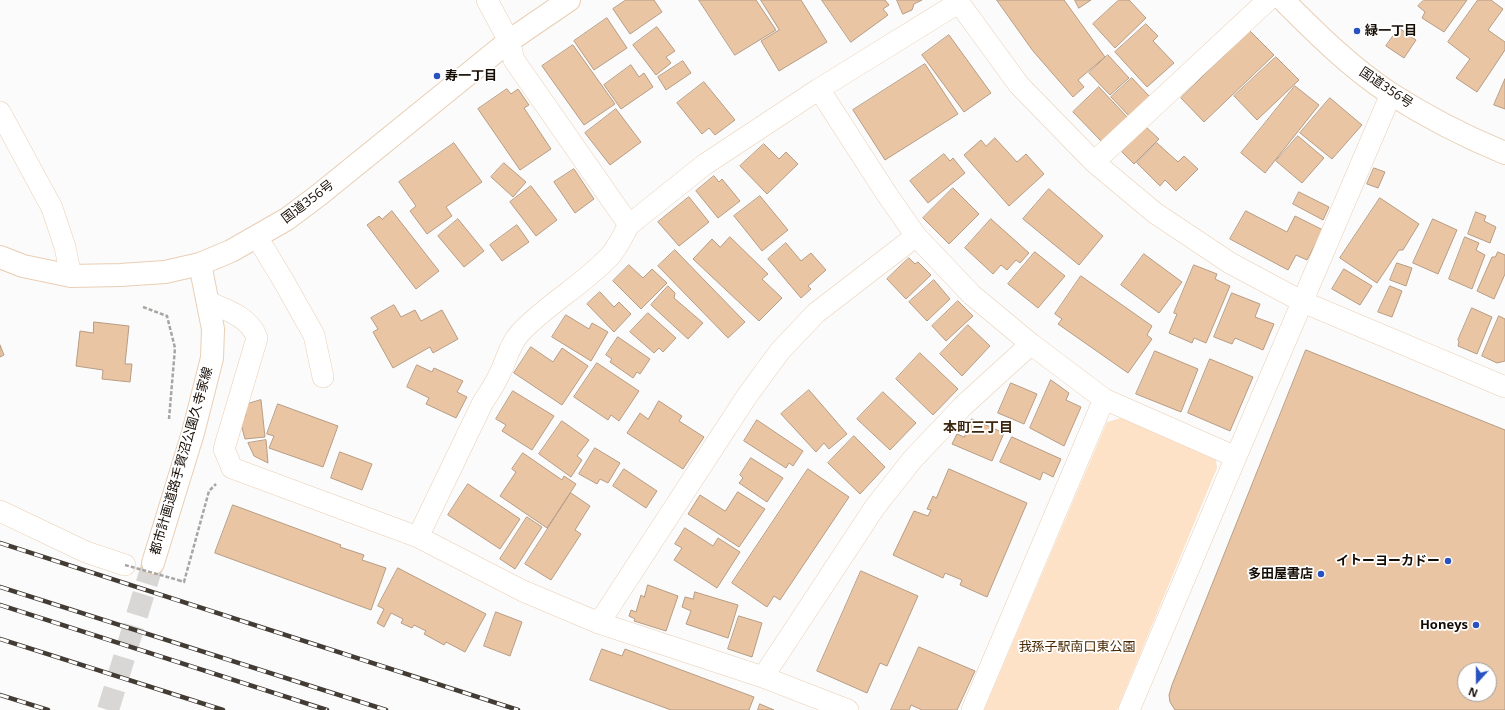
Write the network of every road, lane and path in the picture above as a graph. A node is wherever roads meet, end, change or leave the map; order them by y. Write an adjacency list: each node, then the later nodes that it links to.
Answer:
1 (487, 0): 6 (street)
2 (569, 0): 6 (main road, 国道356号)
3 (1268, 0): 11 (street)
4 (1283, 0): 8 (main road, 国道356号)
5 (958, 1): 7 (street); 11 (street)
6 (509, 41): 12 (street); 14 (main road, 国道356号)
7 (819, 89): 12 (street); 13 (street)
8 (1391, 94): 10 (main road, 国道356号); 19 (street)
9 (0, 112): 17 (street)
10 (1505, 153)
11 (1094, 162): 19 (street)
12 (629, 225): 29 (street)
13 (916, 236): 21 (street); 32 (street)
14 (257, 237): 16 (main road, 国道356号); 22 (street)
15 (0, 257): 17 (main road, 国道356号)
16 (200, 264): 17 (main road, 国道356号); 18 (main road, 都市計画道路手賀沼公園久寺家線)
17 (71, 276)
18 (208, 302): 27 (street); 30 (main road, 都市計画道路手賀沼公園久寺家線)
19 (1303, 302): 23 (street); 26 (street)
20 (143, 307): 25 (path)
21 (1031, 344): 24 (street); 33 (street)
22 (323, 377)
23 (1505, 387)
24 (1104, 399): 26 (street); 35 (street)
25 (169, 420)
26 (1236, 457): 36 (street)
27 (232, 468): 29 (street); 31 (path, bridge)
28 (0, 511): 31 (street)
29 (418, 537): 32 (street)
30 (153, 563)
31 (125, 565)
32 (599, 623): 33 (street)
33 (764, 677): 34 (street)
34 (848, 710)
35 (972, 710)
36 (1129, 710)

